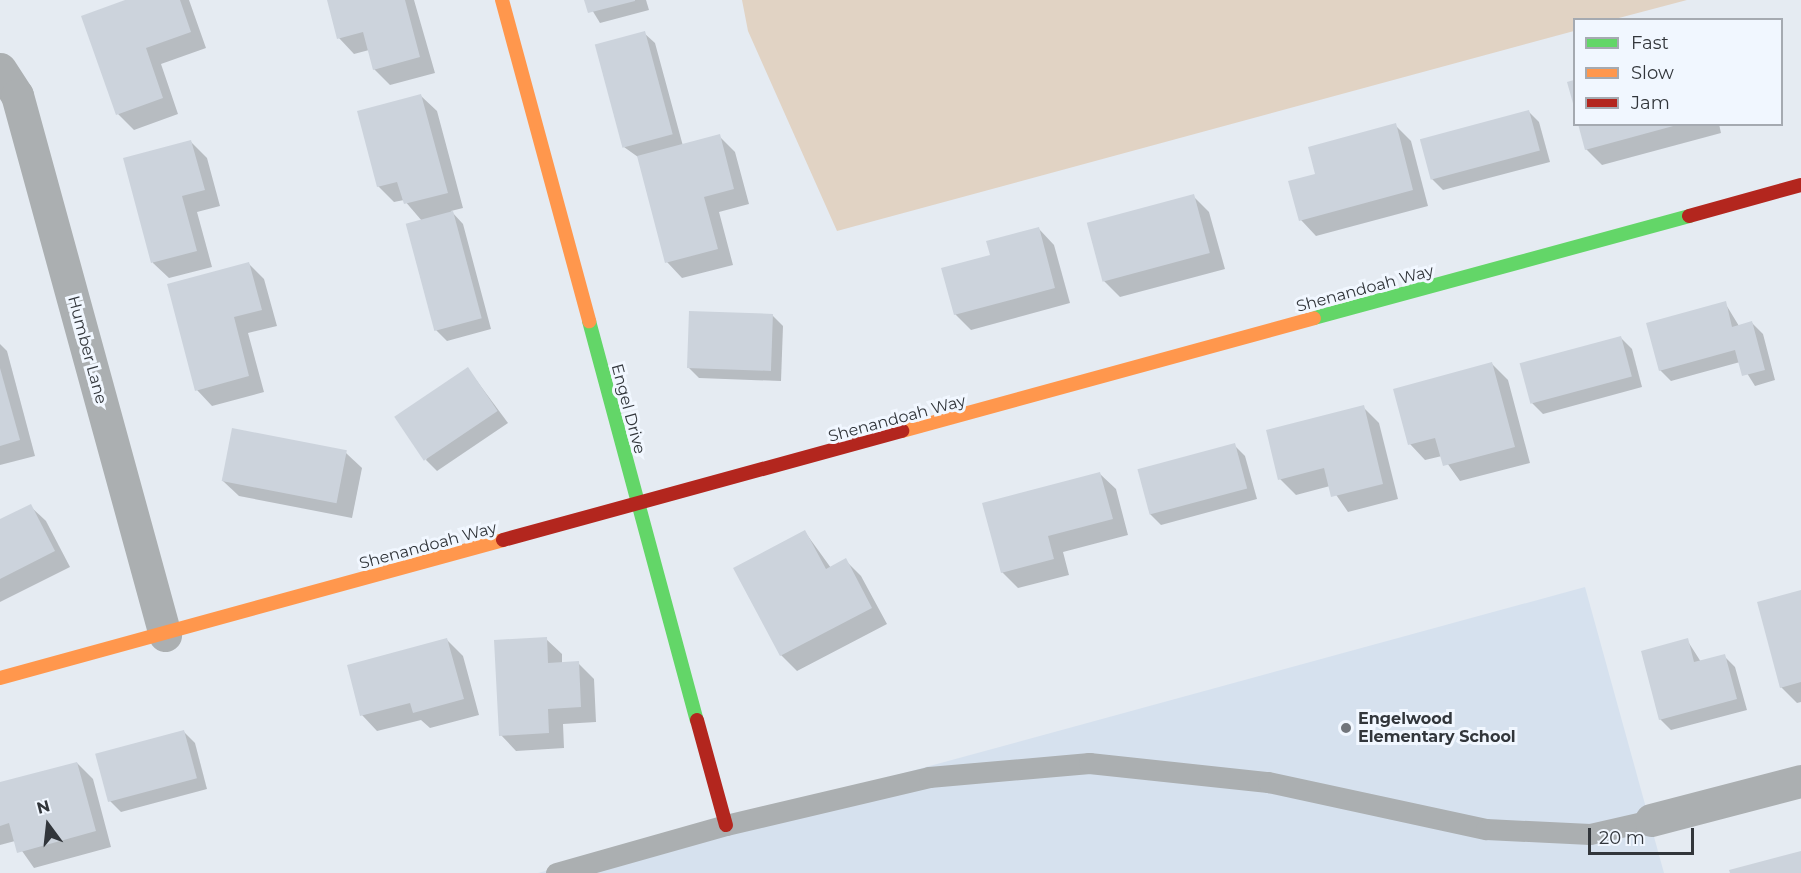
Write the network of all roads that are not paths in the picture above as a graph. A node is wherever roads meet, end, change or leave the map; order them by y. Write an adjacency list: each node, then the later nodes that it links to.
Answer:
1 (502, 0): 4 (street, Engel Drive)
2 (0, 69): 5 (street, Humber Lane)
3 (1801, 186): 4 (street, Shenandoah Way)
4 (637, 506): 5 (street, Shenandoah Way); 9 (street, Engel Drive)
5 (165, 635): 6 (street, Shenandoah Way)
6 (0, 678)
7 (1801, 781): 8 (street)
8 (1651, 820): 9 (lane)
9 (726, 825): 10 (lane)
10 (556, 873)

